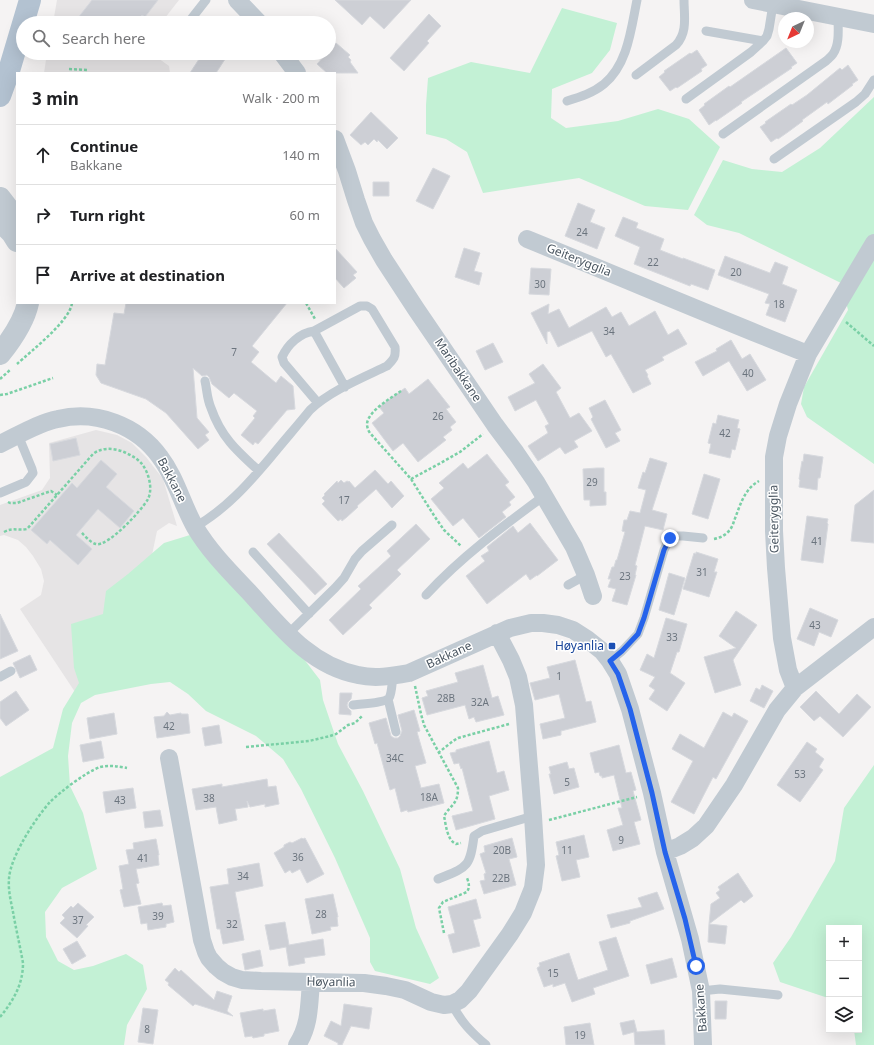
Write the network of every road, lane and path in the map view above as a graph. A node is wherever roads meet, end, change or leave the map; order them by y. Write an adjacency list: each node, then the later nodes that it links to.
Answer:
1 (16, 0): 16 (main road)
2 (30, 0): 9 (main road)
3 (206, 0): 10 (lane)
4 (237, 0): 11 (street)
5 (638, 0): 26 (lane)
6 (684, 0): 22 (lane)
7 (753, 0): 8 (street)
8 (773, 4): 12 (street); 15 (lane)
9 (25, 16)
10 (193, 16)
11 (252, 16)
12 (838, 17): 13 (street); 27 (lane)
13 (874, 24)
14 (706, 31): 15 (lane)
15 (763, 41): 25 (lane)
16 (0, 47)
17 (16, 47): 24 (main road)
18 (287, 60): 21 (street)
19 (69, 69): 20 (path)
20 (87, 70)
21 (296, 72)
22 (636, 75)
23 (874, 80): 29 (lane)
24 (0, 96)
25 (686, 99)
26 (567, 101)
27 (723, 134)
28 (336, 142): 51 (street, Maribakkane)
29 (774, 159)
30 (0, 198): 31 (street)
31 (16, 219)
32 (0, 221): 33 (street)
33 (16, 239)
34 (527, 239): 43 (street, Geiterygglia)
35 (874, 243): 39 (street, Geiterygglia)
36 (28, 304): 42 (street)
37 (72, 304): 45 (path)
38 (306, 304): 40 (path)
39 (834, 312): 41 (path); 43 (street, Geiterygglia)
40 (317, 329): 47 (lane); 47 (lane); 50 (lane)
41 (874, 346)
42 (0, 354)
43 (808, 354): 55 (street, Geiterygglia)
44 (53, 378): 49 (path)
45 (0, 379)
46 (205, 381): 54 (lane)
47 (345, 388): 50 (lane)
48 (401, 391): 56 (path)
49 (0, 395)
50 (318, 403): 54 (lane)
51 (495, 425): 56 (path); 59 (street, Maribakkane)
52 (18, 435): 53 (street, Bakkane); 57 (lane); 61 (street, Bakkane)
53 (0, 444)
54 (259, 471): 61 (lane)
55 (774, 478): 64 (path); 80 (street, Geiterygglia)
56 (411, 479): 66 (path)
57 (1, 493): 58 (path)
58 (57, 495): 62 (path); 63 (path)
59 (544, 496): 66 (lane); 67 (street, Maribakkane)
60 (392, 525): 71 (lane)
61 (195, 526): 74 (street, Bakkane)
62 (4, 532)
63 (82, 532)
64 (703, 538): 75 (lane)
65 (253, 552): 71 (lane)
66 (470, 554): 69 (lane)
67 (586, 575): 68 (lane); 70 (street, Maribakkane)
68 (568, 585)
69 (426, 595)
70 (593, 596)
71 (309, 614): 74 (lane)
72 (874, 626): 80 (street)
73 (497, 633): 75 (street, Bakkane); 77 (street, Bakkane); 84 (street)
74 (288, 634): 77 (street, Bakkane)
75 (610, 661): 90 (street, Bakkane)
76 (11, 671): 78 (lane)
77 (393, 676): 81 (lane)
78 (0, 677)
79 (415, 684): 87 (path)
80 (795, 688): 93 (street)
81 (388, 699): 82 (lane); 85 (lane)
82 (363, 704): 83 (lane); 86 (path)
83 (353, 705)
84 (525, 719): 87 (path); 91 (street)
85 (396, 732)
86 (246, 747)
87 (438, 753): 92 (path)
88 (169, 758): 97 (street, Høyanlia)
89 (127, 768): 101 (path)
90 (652, 793): 91 (path); 93 (street, Bakkane)
91 (533, 820): 92 (lane); 100 (street)
92 (473, 841): 94 (lane)
93 (665, 852): 98 (street, Bakkane)
94 (465, 866): 95 (lane); 96 (path)
95 (438, 879)
96 (444, 934)
97 (311, 982): 100 (street, Høyanlia); 103 (street)
98 (700, 991): 99 (lane); 105 (street, Bakkane)
99 (778, 996)
100 (452, 1004): 102 (lane)
101 (0, 1018)
102 (474, 1040): 104 (lane)
103 (302, 1042)
104 (486, 1045)
105 (703, 1045)

